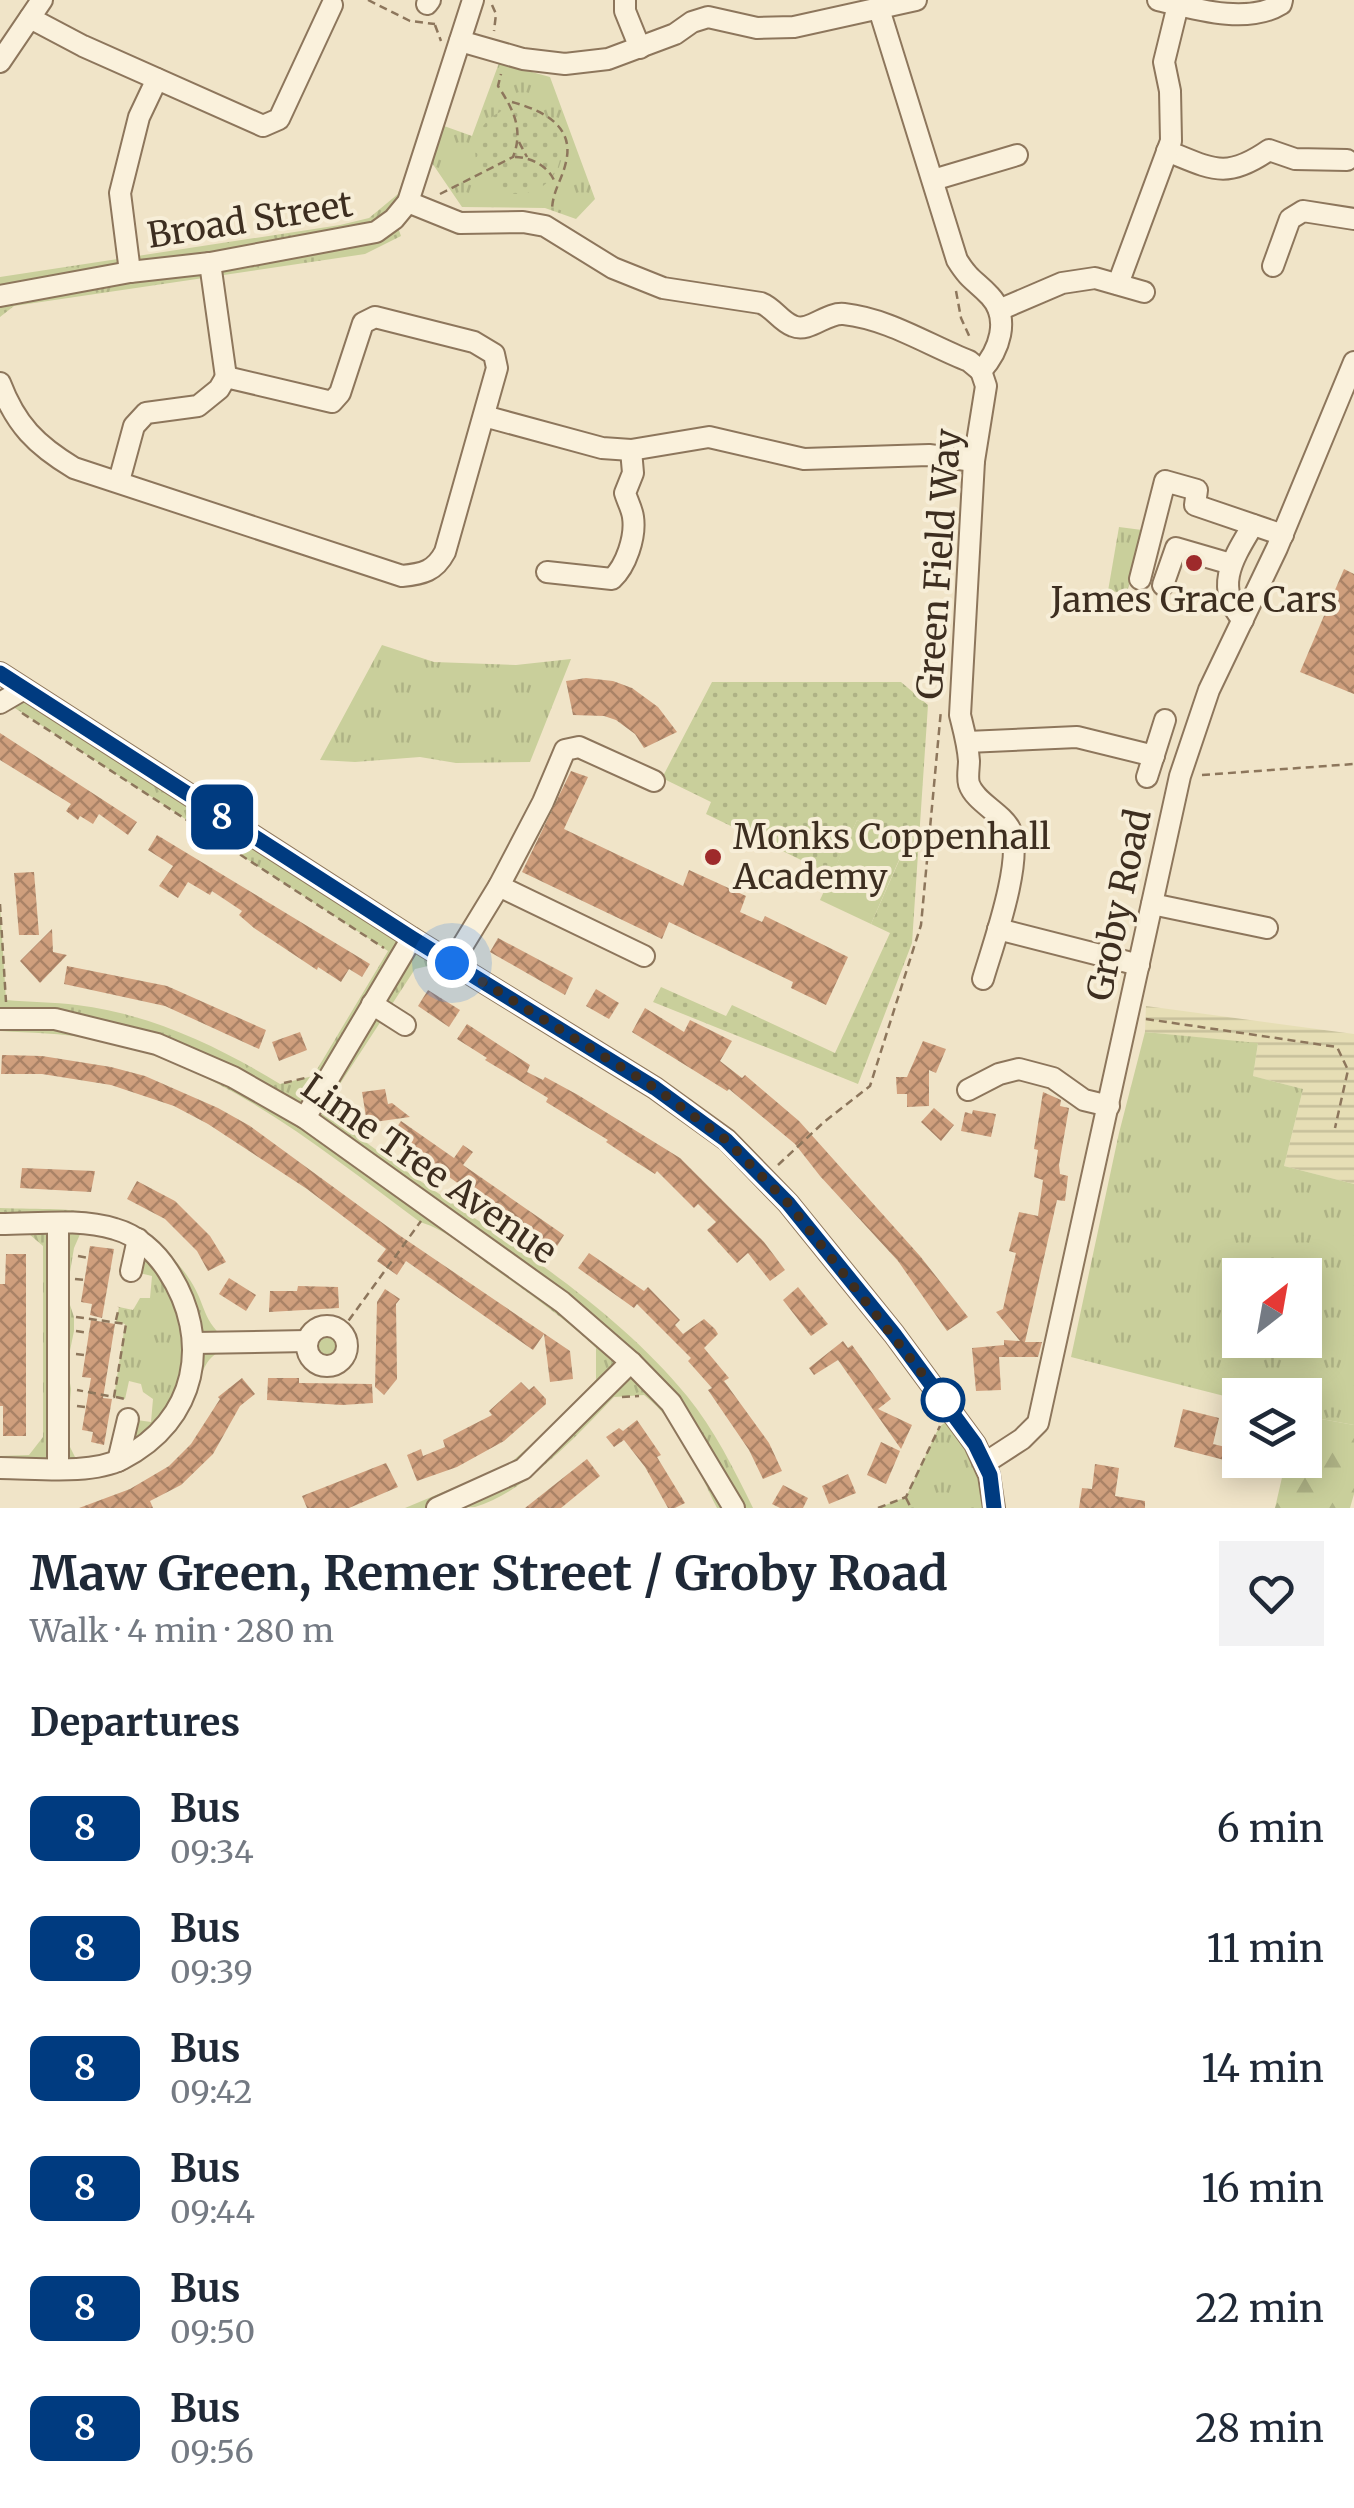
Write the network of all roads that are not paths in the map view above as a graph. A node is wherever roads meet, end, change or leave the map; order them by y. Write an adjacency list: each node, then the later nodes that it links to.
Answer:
1 (473, 0): 9 (street)
2 (625, 0): 10 (street)
3 (916, 0): 7 (street)
4 (1282, 0): 5 (street)
5 (1168, 2): 13 (street)
6 (335, 6): 12 (street)
7 (880, 8): 10 (street); 16 (street)
8 (36, 9): 11 (street); 12 (street)
9 (458, 48): 10 (street); 17 (street)
10 (640, 48)
11 (0, 62)
12 (157, 79): 21 (street)
13 (1167, 152): 15 (street); 22 (street)
14 (1017, 156): 16 (street)
15 (1347, 160)
16 (933, 180): 25 (street)
17 (412, 204): 19 (street, Broad Street); 27 (street)
18 (1354, 218): 20 (street)
19 (210, 263): 21 (street, Broad Street); 28 (street)
20 (1274, 266)
21 (130, 272): 24 (street, Broad Street)
22 (1118, 284): 23 (street); 25 (street)
23 (1144, 292)
24 (0, 296)
25 (998, 310): 27 (street)
26 (1354, 362): 35 (street, Groby Road)
27 (981, 371): 32 (street, Green Field Way)
28 (226, 377): 30 (street); 33 (street)
29 (0, 383): 33 (street)
30 (484, 416): 31 (street); 33 (street)
31 (631, 450): 32 (street); 37 (street)
32 (974, 462): 45 (street, Green Field Way)
33 (118, 481)
34 (1254, 525): 35 (street); 36 (street); 38 (street)
35 (1283, 535): 40 (street, Groby Road)
36 (1231, 564): 39 (street); 40 (street)
37 (548, 572)
38 (1140, 580)
39 (1163, 585)
40 (1243, 620): 50 (street, Groby Road)
41 (0, 673): 42 (street)
42 (24, 689): 43 (street); 53 (street)
43 (2, 702)
44 (1164, 720): 46 (street)
45 (968, 742): 46 (street); 51 (street, Green Field Way)
46 (1154, 756): 47 (street)
47 (1147, 777)
48 (654, 781): 49 (street)
49 (499, 886): 54 (street); 55 (street)
50 (1152, 904): 52 (street); 56 (street, Groby Road)
51 (998, 928): 56 (street); 57 (street, Green Field Way)
52 (1267, 928)
53 (412, 938): 55 (street); 58 (street)
54 (644, 956)
55 (452, 963): 73 (street)
56 (1139, 965): 62 (street, Groby Road)
57 (983, 979)
58 (372, 1004): 60 (street); 63 (street)
59 (3, 1018): 63 (street, Lime Tree Avenue)
60 (405, 1025)
61 (968, 1090): 62 (street)
62 (1109, 1106): 73 (street, Groby Road)
63 (305, 1118): 70 (street, Lime Tree Avenue)
64 (0, 1224): 65 (street)
65 (58, 1224): 66 (street); 75 (street)
66 (138, 1239): 67 (street); 69 (street)
67 (131, 1271)
68 (307, 1341): 68 (street); 69 (street)
69 (194, 1344): 72 (street)
70 (631, 1362): 76 (street); 77 (street, Lime Tree Avenue)
71 (127, 1409): 72 (street)
72 (118, 1461): 75 (street)
73 (986, 1462): 78 (street)
74 (0, 1468): 75 (street)
75 (58, 1468)
76 (437, 1508)
77 (734, 1508)
78 (994, 1508)

